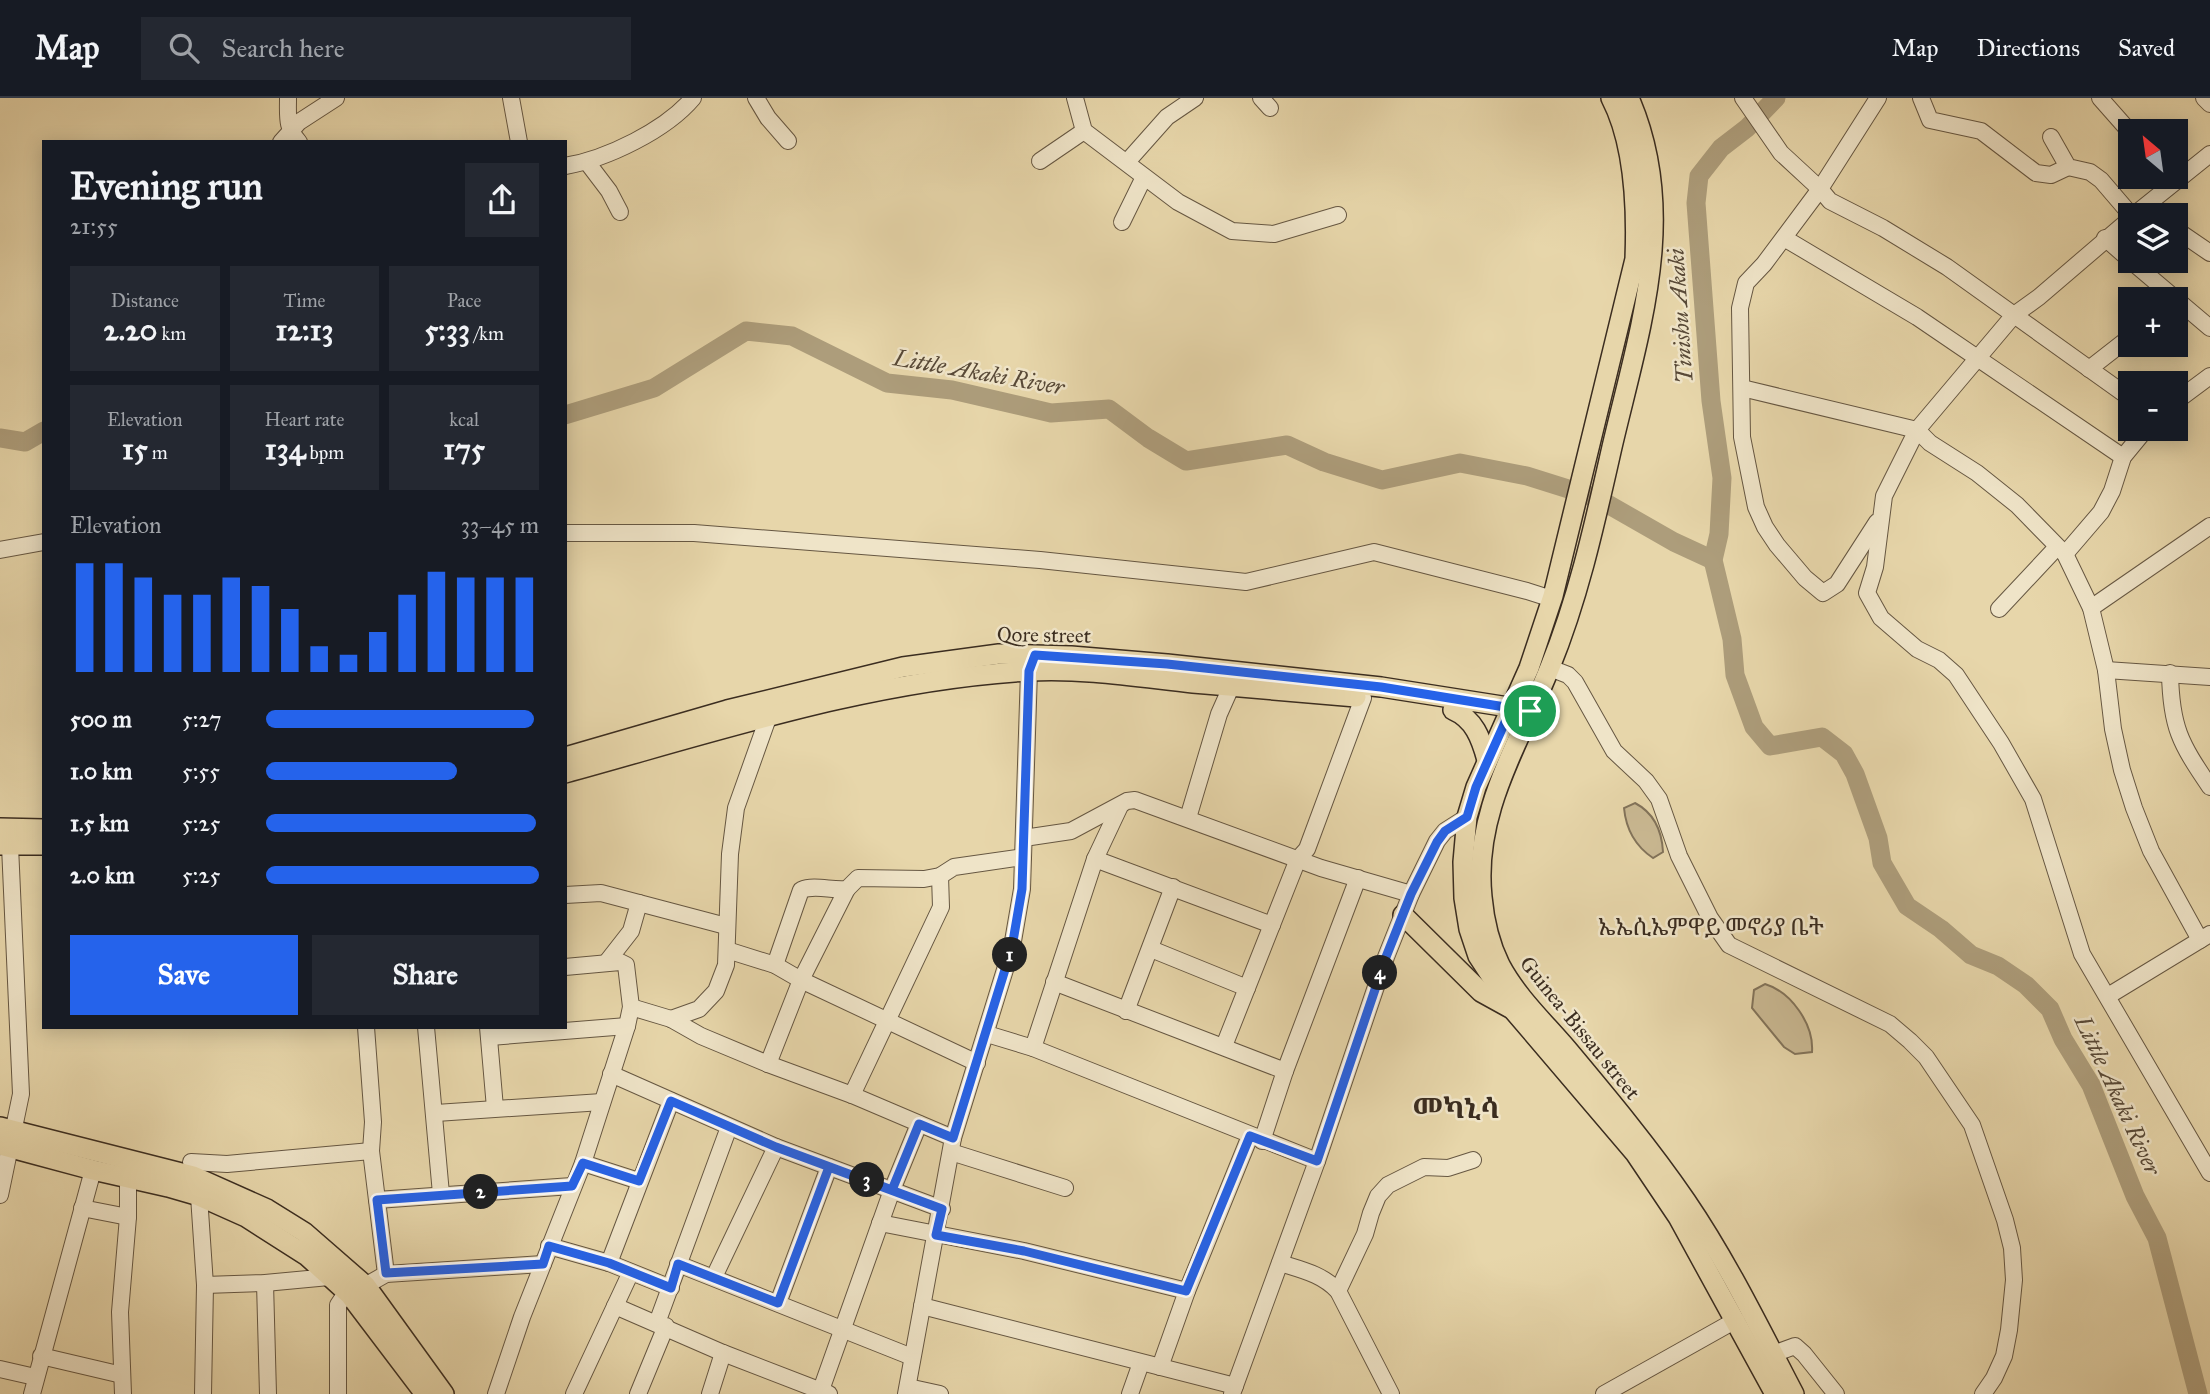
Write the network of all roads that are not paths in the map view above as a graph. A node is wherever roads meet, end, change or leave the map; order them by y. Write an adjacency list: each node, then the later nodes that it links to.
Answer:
1 (288, 98): 19 (street)
2 (336, 98): 19 (street)
3 (512, 98): 20 (street)
4 (693, 98): 24 (street)
5 (756, 98): 21 (street)
6 (1075, 98): 17 (street)
7 (1195, 98): 25 (street)
8 (1611, 98): 64 (main road)
9 (1629, 98): 68 (main road, Guinea-Bissau street)
10 (1878, 98): 30 (street)
11 (1921, 98): 27 (street)
12 (2100, 98): 16 (street)
13 (2204, 98): 15 (street)
14 (1746, 103): 30 (street)
15 (2210, 104)
16 (2119, 119)
17 (1084, 131): 23 (street); 25 (street)
18 (2051, 136): 27 (street)
19 (290, 139)
20 (519, 140)
21 (788, 141)
22 (2210, 154): 28 (street)
23 (1040, 161)
24 (587, 162): 26 (street); 34 (street)
25 (1126, 162): 29 (street)
26 (567, 166)
27 (2067, 167): 32 (street)
28 (2188, 169)
29 (1144, 177): 35 (street); 36 (street)
30 (1820, 189): 38 (street); 46 (street)
31 (2163, 189): 33 (street)
32 (2127, 203)
33 (2150, 203)
34 (620, 212)
35 (1338, 215)
36 (1122, 222)
37 (2118, 229): 39 (street)
38 (1784, 238): 49 (street); 52 (street)
39 (2105, 238): 41 (street); 46 (street)
40 (2188, 238): 42 (street)
41 (2118, 249)
42 (2210, 253)
43 (2145, 273): 44 (street)
44 (2161, 287)
45 (2188, 310): 47 (street)
46 (2014, 315): 49 (street); 50 (street)
47 (2210, 328)
48 (2118, 346): 50 (street)
49 (1979, 358): 55 (street); 57 (street)
50 (2089, 369): 53 (street)
51 (2210, 376): 54 (street)
52 (1742, 388): 55 (street); 58 (street)
53 (2118, 390)
54 (2188, 392)
55 (1917, 430): 58 (street); 63 (street)
56 (2136, 441): 57 (street)
57 (2123, 457): 63 (street)
58 (1880, 517): 113 (street)
59 (2210, 526): 65 (street)
60 (567, 533): 64 (street)
61 (42, 542): 62 (street)
62 (0, 550)
63 (2061, 551): 65 (street); 66 (street)
64 (1552, 599): 72 (main road)
65 (2091, 607): 69 (street)
66 (1999, 609)
67 (1032, 663): 73 (main road, Qore street); 75 (main road, Qore street); 76 (main road, Qore street); 88 (street)
68 (1550, 668): 78 (main road, Guinea-Bissau street); 217 (street)
69 (2106, 670): 70 (street); 104 (street)
70 (2170, 673): 71 (street); 82 (street)
71 (2210, 677)
72 (1522, 682): 75 (main road); 78 (main road)
73 (1231, 687): 74 (main road, Qore street); 85 (street)
74 (1363, 698): 77 (main road, Qore street); 93 (street)
75 (1474, 702): 78 (main road, Qore street)
76 (767, 709): 79 (main road, Qore street); 81 (main road, Qore street); 103 (street)
77 (1452, 710): 78 (main road, Qore street); 80 (main road)
78 (1518, 715): 80 (main road); 187 (main road, Guinea-Bissau street)
79 (567, 757)
80 (1488, 760): 84 (main road)
81 (567, 772)
82 (2210, 787)
83 (1120, 806): 85 (street); 88 (street); 92 (street)
84 (1467, 817): 98 (street); 116 (main road)
85 (1188, 818): 93 (street)
86 (0, 828): 87 (main road)
87 (42, 829)
88 (1024, 838): 91 (street)
89 (5, 845): 90 (main road); 139 (street)
90 (42, 845)
91 (1023, 857): 94 (street); 125 (street)
92 (1095, 859): 96 (street); 111 (street)
93 (1298, 859): 95 (street); 102 (street)
94 (940, 876): 97 (street); 118 (street)
95 (1358, 878): 98 (street); 130 (street)
96 (1173, 887): 102 (street); 105 (street)
97 (847, 889): 108 (street); 110 (street)
98 (1411, 894): 101 (street)
99 (567, 895): 100 (street)
100 (639, 903): 103 (street); 107 (street)
101 (1403, 915): 116 (main road); 145 (street)
102 (1272, 925): 112 (street)
103 (726, 926): 106 (street)
104 (2207, 936): 113 (street)
105 (1151, 948): 112 (street); 115 (street)
106 (727, 950): 108 (street); 117 (street)
107 (606, 963): 109 (street); 114 (street)
108 (775, 965): 110 (street)
109 (567, 967)
110 (801, 980): 118 (street); 129 (street)
111 (1054, 982): 115 (street); 127 (street)
112 (1247, 988): 126 (street)
113 (2108, 996): 150 (street)
114 (631, 1007): 117 (street); 119 (street)
115 (1126, 1011): 126 (street)
116 (1514, 1011): 183 (main road)
117 (671, 1019): 129 (street)
118 (888, 1020): 128 (street); 132 (street)
119 (627, 1026): 123 (street); 131 (street)
120 (366, 1029): 143 (street)
121 (426, 1029): 136 (street)
122 (558, 1029): 124 (street)
123 (567, 1029)
124 (489, 1032): 135 (street)
125 (987, 1034): 127 (street); 128 (street)
126 (1224, 1046): 130 (street)
127 (1033, 1048): 140 (street)
128 (977, 1063): 141 (street)
129 (768, 1064): 132 (street)
130 (1285, 1071): 140 (street)
131 (611, 1074): 133 (street); 134 (street)
132 (852, 1095): 137 (street)
133 (671, 1101): 138 (street); 152 (street)
134 (602, 1102): 135 (street); 147 (street)
135 (495, 1108): 136 (street)
136 (436, 1114): 156 (street)
137 (919, 1124): 141 (street); 155 (street)
138 (729, 1127): 142 (street); 169 (street)
139 (6, 1138): 149 (main road); 157 (street); 177 (main road)
140 (1256, 1139): 145 (street); 178 (street)
141 (952, 1145): 154 (street); 161 (street)
142 (776, 1147): 148 (street); 173 (street)
143 (371, 1151): 146 (street); 159 (street)
144 (1473, 1160): 179 (street)
145 (1317, 1161): 167 (street)
146 (191, 1162)
147 (583, 1163): 152 (street); 153 (street)
148 (829, 1167): 155 (street); 180 (street)
149 (93, 1170): 151 (main road); 160 (street)
150 (2210, 1173)
151 (128, 1177): 158 (main road); 162 (street)
152 (639, 1181): 166 (street)
153 (572, 1186): 156 (street); 165 (street)
154 (1065, 1188)
155 (892, 1190): 161 (street); 163 (street)
156 (441, 1194): 159 (street)
157 (0, 1195)
158 (199, 1196): 172 (main road); 175 (street)
159 (377, 1200): 170 (street)
160 (82, 1208): 162 (street); 188 (street)
161 (942, 1209): 164 (street)
162 (128, 1217): 193 (street)
163 (880, 1223): 164 (street); 185 (street)
164 (936, 1235): 178 (street); 182 (street)
165 (549, 1246): 166 (street); 168 (street)
166 (609, 1263): 171 (street)
167 (1280, 1263): 179 (street); 196 (street)
168 (543, 1264): 170 (street); 206 (street)
169 (678, 1264): 173 (street); 176 (street)
170 (386, 1273): 177 (street)
171 (631, 1273): 176 (street); 181 (street)
172 (329, 1277): 174 (street); 177 (main road)
173 (714, 1277): 180 (street)
174 (265, 1283): 175 (street); 202 (street)
175 (205, 1285): 201 (street)
176 (671, 1288): 184 (street)
177 (358, 1291): 203 (street); 204 (main road); 205 (main road)
178 (1186, 1291): 191 (street)
179 (1338, 1291): 212 (street)
180 (778, 1303): 185 (street)
181 (615, 1306): 184 (street); 207 (street)
182 (922, 1306): 189 (street); 190 (street)
183 (1736, 1320): 213 (street); 214 (main road)
184 (661, 1325): 186 (street); 208 (street)
185 (842, 1328): 189 (street); 198 (street)
186 (723, 1353): 195 (street); 209 (street)
187 (1773, 1354): 215 (main road, Guinea-Bissau street); 216 (street)
188 (41, 1356): 193 (street); 194 (street)
189 (912, 1357): 197 (street)
190 (1141, 1363): 191 (street); 211 (street)
191 (1160, 1367): 196 (street)
192 (0, 1369): 194 (street)
193 (122, 1375): 200 (street)
194 (35, 1377): 199 (street)
195 (794, 1388): 198 (street)
196 (1233, 1390)
197 (907, 1391): 210 (street)
198 (825, 1392)
199 (32, 1394)
200 (123, 1394)
201 (203, 1394)
202 (268, 1394)
203 (338, 1394)
204 (425, 1394)
205 (444, 1394)
206 (496, 1394)
207 (574, 1394)
208 (638, 1394)
209 (710, 1394)
210 (940, 1394)
211 (1130, 1394)
212 (1391, 1394)
213 (1604, 1394)
214 (1775, 1394)
215 (1794, 1394)
216 (1836, 1394)
217 (1983, 1394)

